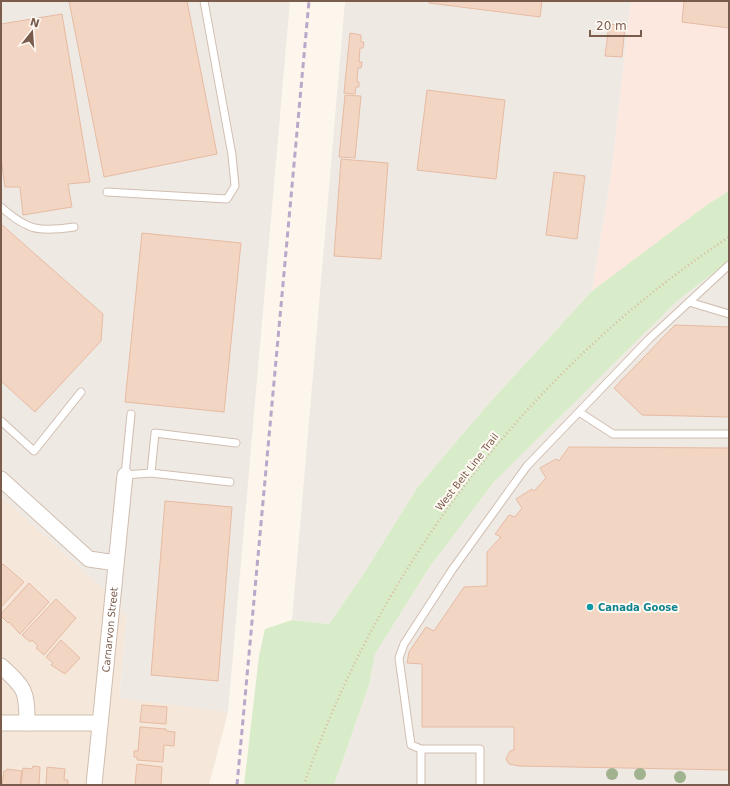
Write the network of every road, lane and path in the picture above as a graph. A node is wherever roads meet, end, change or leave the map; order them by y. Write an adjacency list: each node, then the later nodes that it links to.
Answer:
1 (204, 1): 2 (lane)
2 (107, 192)
3 (1, 207): 4 (lane)
4 (74, 228)
5 (729, 237): 26 (path, West Belt Line Trail)
6 (729, 265): 7 (lane)
7 (689, 302): 8 (lane); 10 (lane)
8 (729, 314)
9 (81, 392): 12 (lane)
10 (579, 412): 13 (lane); 24 (lane)
11 (131, 414): 16 (lane)
12 (1, 421)
13 (729, 434)
14 (236, 444): 15 (lane)
15 (151, 473): 16 (lane); 18 (lane)
16 (125, 475): 19 (street, Carnarvon Street)
17 (1, 479): 19 (street)
18 (230, 482)
19 (116, 563): 23 (street, Carnarvon Street)
20 (1, 666): 22 (street)
21 (1, 723): 22 (street)
22 (27, 723): 23 (street)
23 (100, 723): 25 (street, Carnarvon Street)
24 (421, 748): 27 (lane); 28 (lane)
25 (94, 785)
26 (304, 785)
27 (421, 785)
28 (480, 785)

